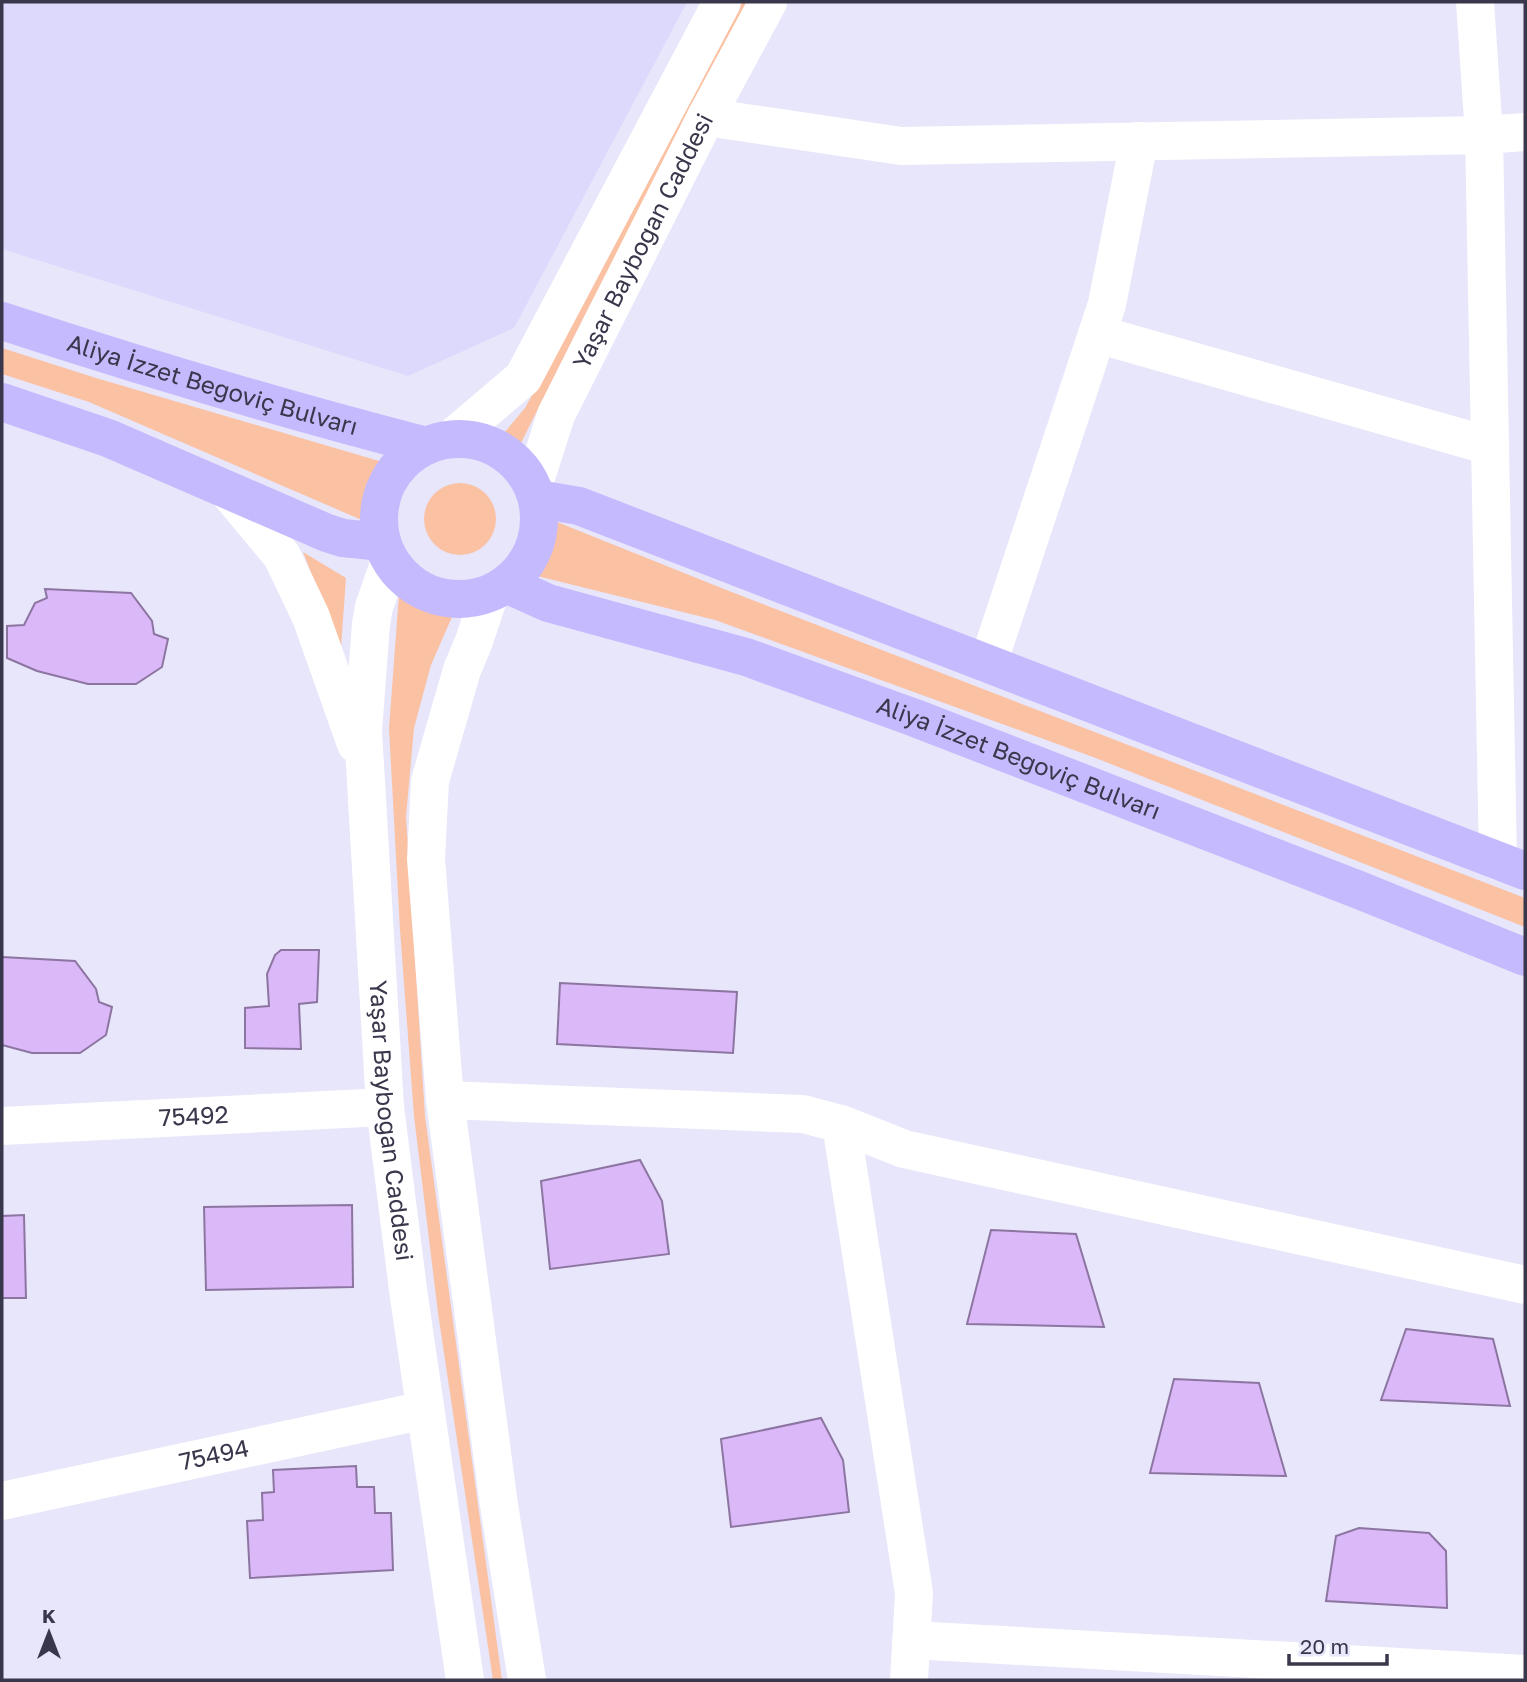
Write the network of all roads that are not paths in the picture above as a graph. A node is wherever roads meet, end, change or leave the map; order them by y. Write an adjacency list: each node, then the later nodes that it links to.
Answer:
1 (722, 2): 11 (street, Yaşar Bayboğan Caddesi)
2 (768, 2): 4 (street, Yaşar Bayboğan Caddesi)
3 (1475, 2): 6 (street)
4 (706, 117): 7 (street); 14 (street, Yaşar Bayboğan Caddesi)
5 (1525, 132): 6 (street)
6 (1484, 135): 7 (street); 12 (street)
7 (1139, 141): 9 (street)
8 (2, 321): 11 (main road, Aliya İzzet Begoviç Bulvarı)
9 (1097, 334): 12 (street); 17 (street)
10 (2, 402): 13 (main road)
11 (439, 443): 14 (main road); 15 (main road)
12 (1490, 446): 19 (street)
13 (227, 490): 15 (main road); 18 (street)
14 (536, 493): 16 (main road); 17 (main road)
15 (386, 552): 16 (main road); 18 (street, Yaşar Bayboğan Caddesi)
16 (498, 588): 20 (main road, Aliya İzzet Begoviç Bulvarı); 21 (street)
17 (988, 664): 19 (main road)
18 (365, 769): 22 (street, Yaşar Bayboğan Caddesi)
19 (1512, 866)
20 (1525, 957)
21 (445, 1100): 23 (street); 31 (street)
22 (386, 1107): 24 (street, 75492); 26 (street, Yaşar Bayboğan Caddesi)
23 (841, 1125): 25 (street); 28 (street)
24 (2, 1126)
25 (1525, 1285)
26 (425, 1410): 27 (street, 75494); 30 (street, Yaşar Bayboğan Caddesi)
27 (2, 1501)
28 (912, 1640): 29 (street); 32 (street)
29 (1525, 1674)
30 (465, 1680)
31 (527, 1680)
32 (909, 1680)

